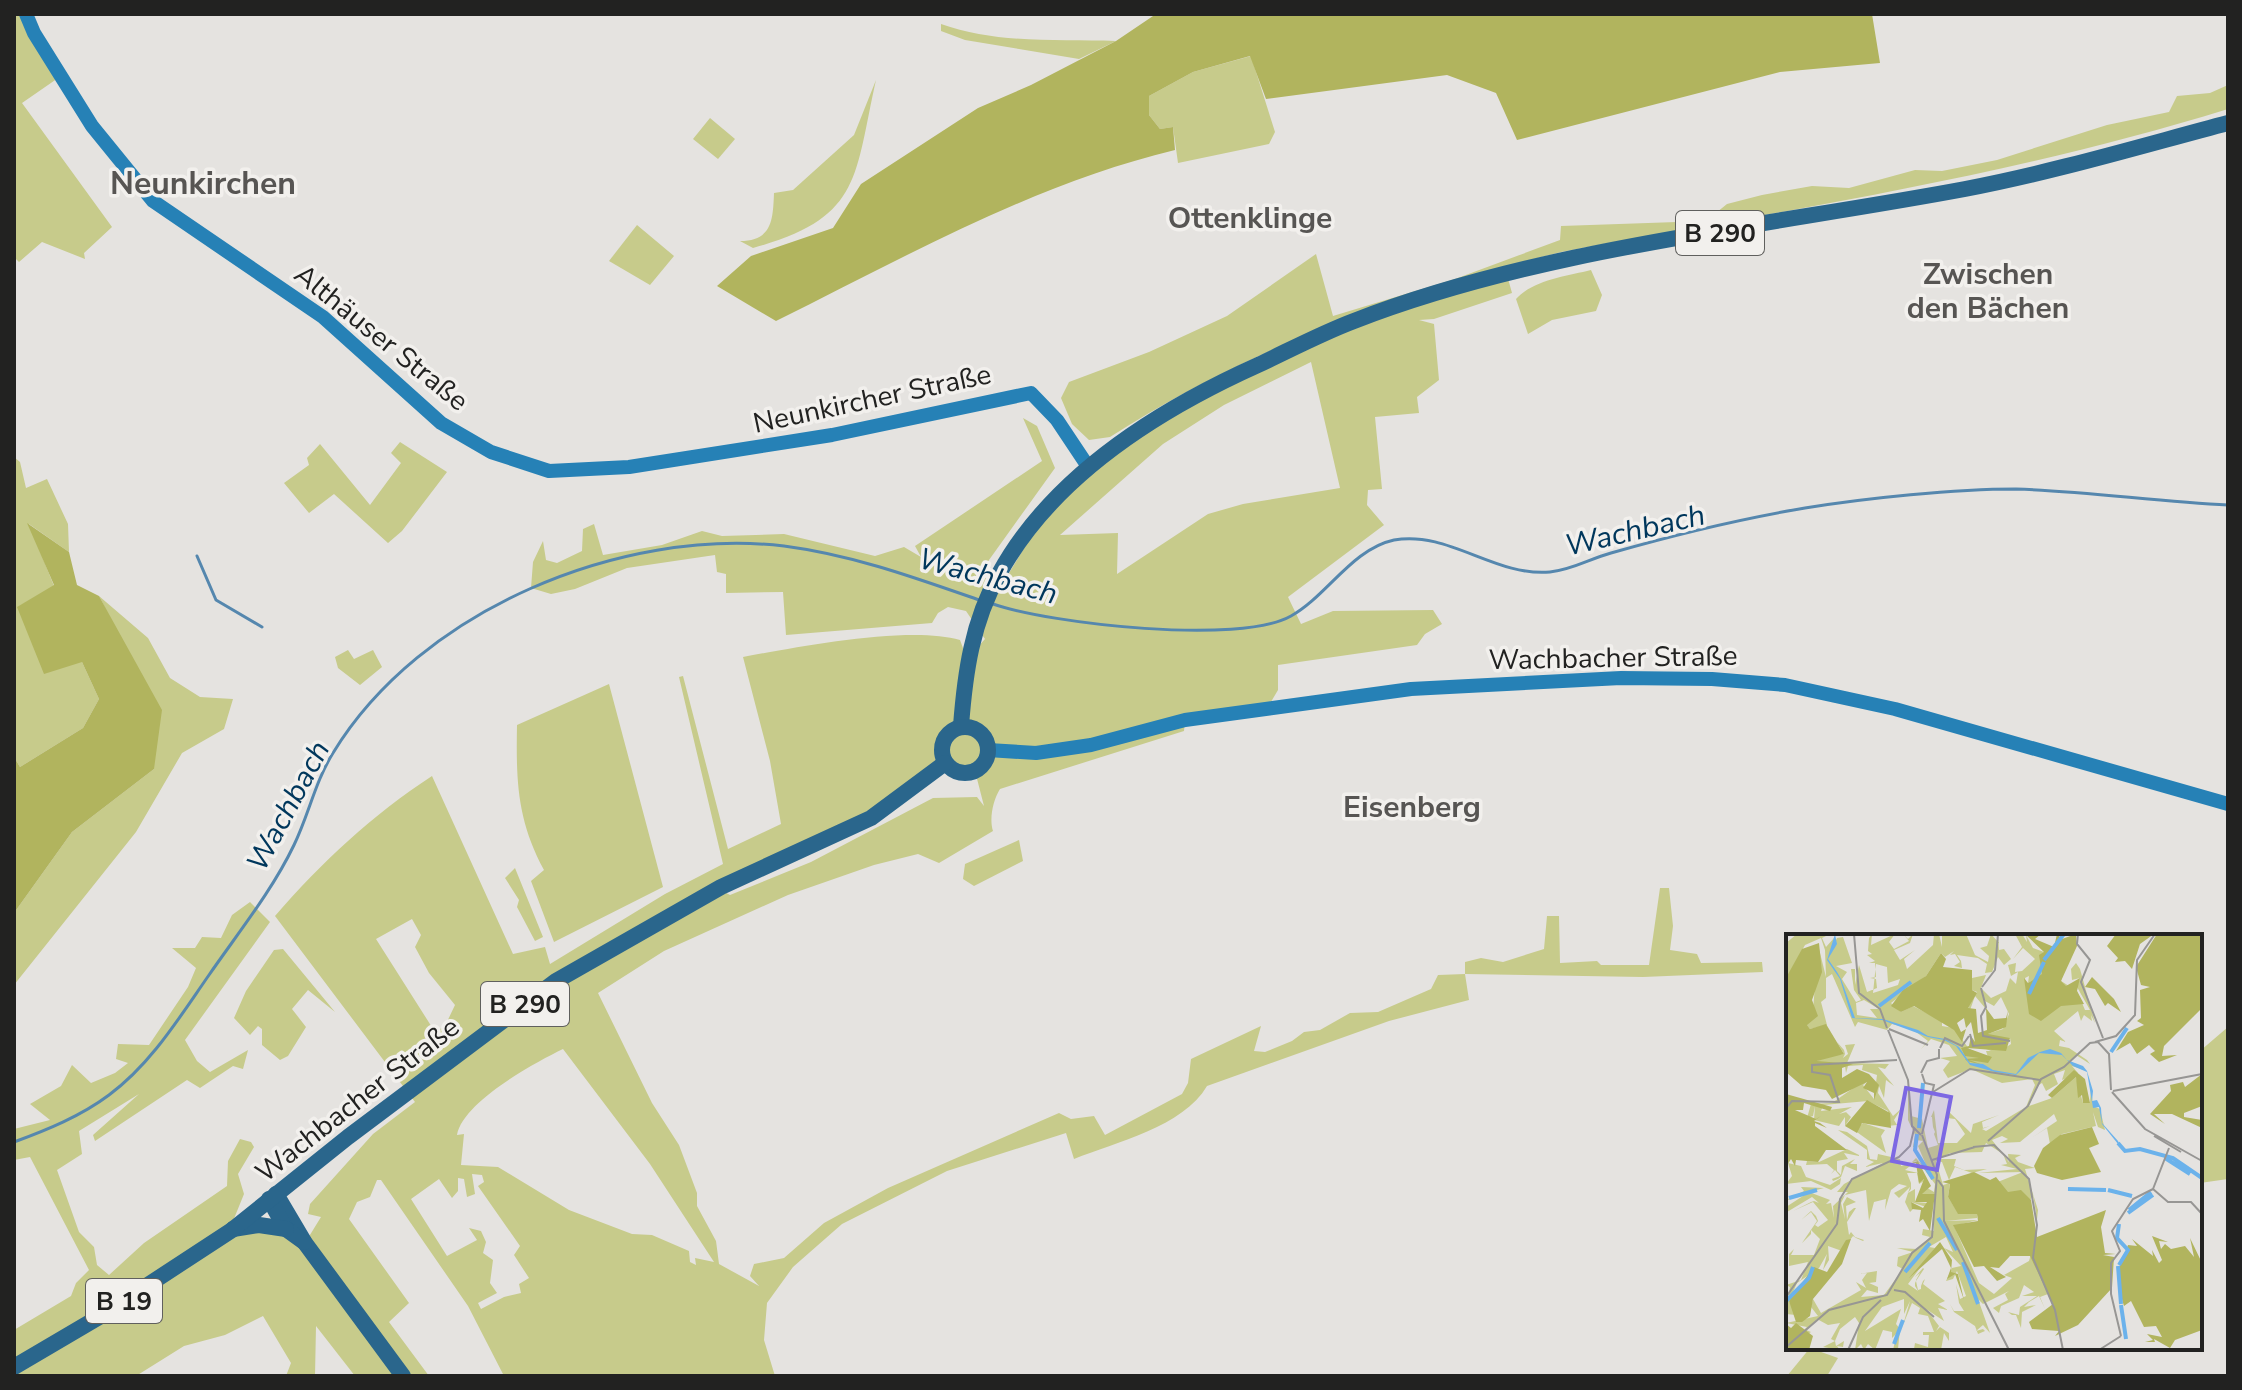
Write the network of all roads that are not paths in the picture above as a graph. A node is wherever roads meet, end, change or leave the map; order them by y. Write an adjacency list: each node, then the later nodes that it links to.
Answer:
1 (26, 14): 3 (street, Althäuser Straße)
2 (2228, 123): 4 (main road, B 290)
3 (629, 467): 4 (street, Neunkircher Straße)
4 (1089, 468): 5 (main road, B 290)
5 (961, 726): 6 (main road); 7 (main road, B 290)
6 (988, 750): 7 (main road); 8 (street, Wachbacher Straße)
7 (945, 763): 9 (main road, Wachbacher Straße / B 290)
8 (2228, 804)
9 (301, 1174): 10 (main road, Wachbacher Straße / B 290); 11 (main road)
10 (272, 1196): 11 (main road); 12 (main road, Wachbacher Straße / B 19)
11 (289, 1224): 12 (main road, B 19); 14 (main road)
12 (232, 1230): 13 (main road, Wachbacher Straße / B 19)
13 (14, 1367)
14 (403, 1376)

